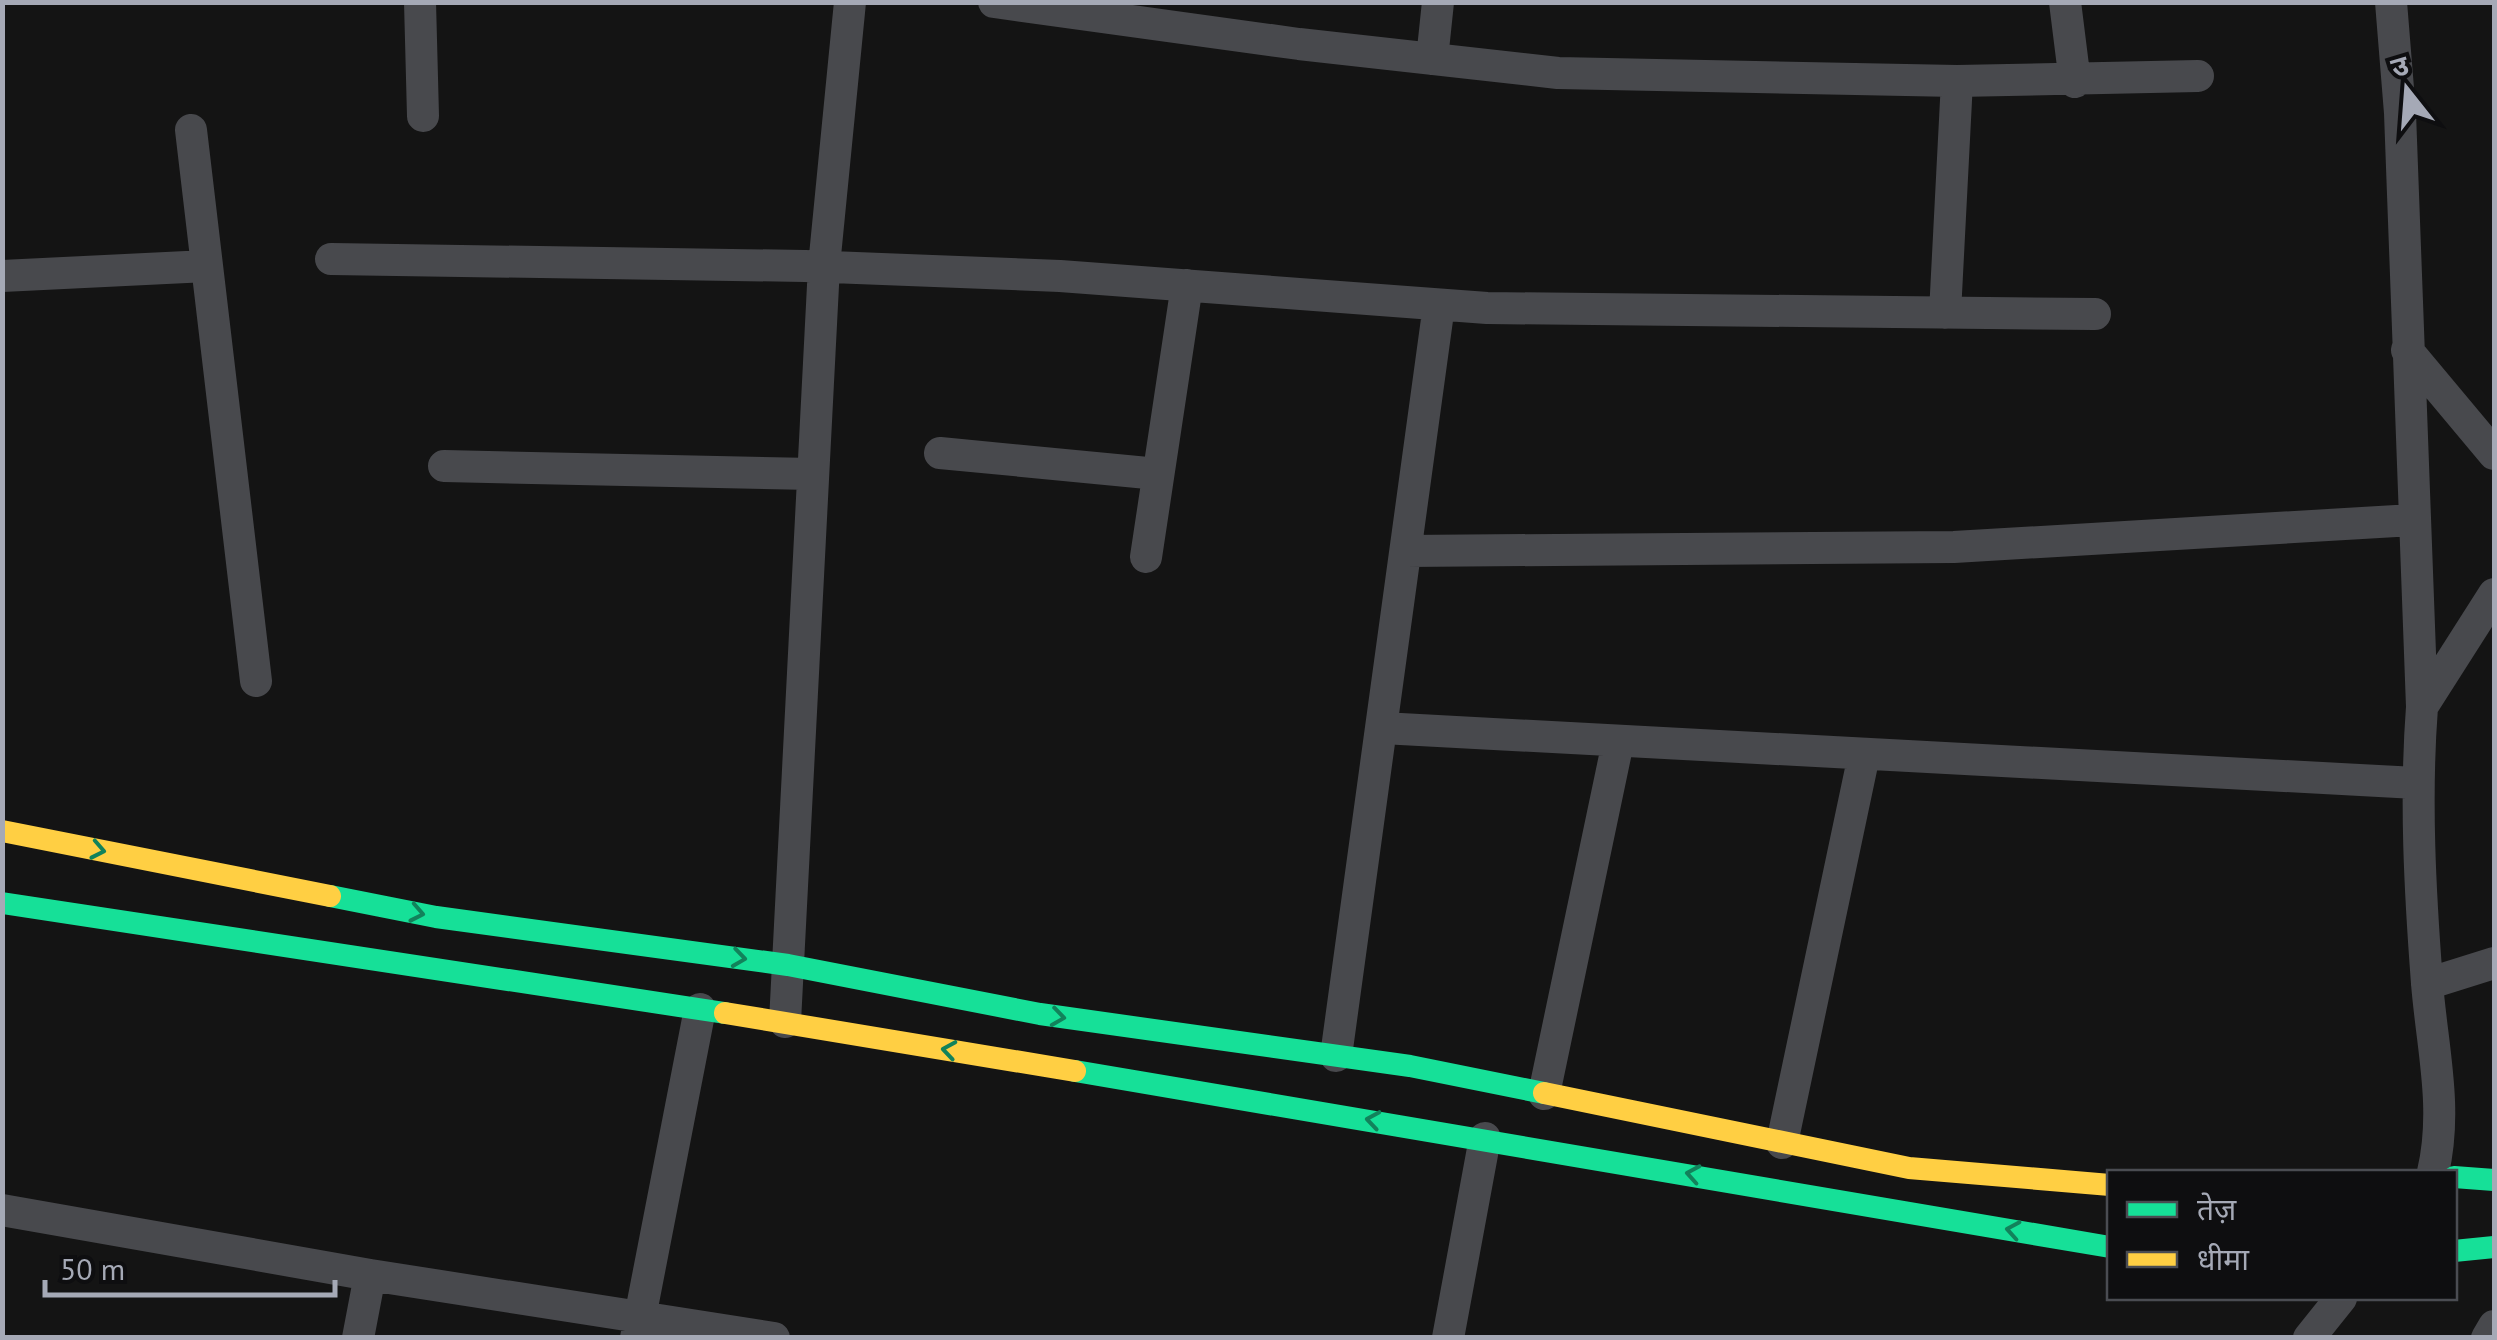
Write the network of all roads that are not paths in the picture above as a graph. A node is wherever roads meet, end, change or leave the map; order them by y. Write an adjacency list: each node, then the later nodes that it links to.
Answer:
1 (420, 2): 11 (street)
2 (850, 2): 15 (street)
3 (994, 2): 7 (street)
4 (1438, 2): 7 (street)
5 (2065, 2): 10 (street)
6 (2391, 2): 21 (street)
7 (1432, 58): 9 (street)
8 (2198, 76): 10 (street)
9 (1958, 81): 10 (street); 19 (street)
10 (2075, 82)
11 (423, 116)
12 (191, 130): 14 (street)
13 (331, 259): 15 (street)
14 (207, 266): 16 (street); 31 (street)
15 (824, 266): 17 (street); 25 (street)
16 (2, 276)
17 (1187, 286): 18 (street); 26 (street)
18 (1439, 305): 19 (street); 28 (street)
19 (1945, 313): 20 (street)
20 (2096, 314)
21 (2407, 350): 23 (street); 27 (street)
22 (940, 453): 26 (street)
23 (2494, 454)
24 (444, 466): 25 (street)
25 (813, 474): 40 (street)
26 (1158, 474): 29 (street)
27 (2413, 520): 28 (street); 32 (street)
28 (1406, 552): 33 (street)
29 (1146, 557)
30 (2494, 594): 32 (street)
31 (256, 680)
32 (2422, 707): 36 (street)
33 (1382, 728): 34 (street); 44 (street)
34 (1618, 742): 35 (street); 45 (street)
35 (1864, 755): 36 (street); 47 (street)
36 (2416, 783): 41 (street)
37 (2, 831): 40 (street, one-way to 40)
38 (2, 903): 42 (street)
39 (2494, 963): 41 (street)
40 (788, 965): 43 (street); 44 (street, one-way to 44)
41 (2427, 984): 48 (street)
42 (700, 1009): 43 (street); 58 (street)
43 (785, 1022): 46 (street, one-way to 43)
44 (1336, 1056): 45 (street)
45 (1544, 1094): 47 (street)
46 (1485, 1138): 53 (street, one-way to 46); 62 (street)
47 (1782, 1143): 51 (street)
48 (2433, 1170)
49 (2457, 1178): 50 (street)
50 (2494, 1180)
51 (2107, 1185)
52 (2, 1210): 56 (street)
53 (2107, 1245)
54 (2494, 1247): 55 (street)
55 (2457, 1251)
56 (370, 1276): 58 (street); 60 (street)
57 (2339, 1300): 63 (street)
58 (638, 1326): 61 (street)
59 (2494, 1326): 64 (street)
60 (358, 1338)
61 (774, 1338)
62 (1448, 1338)
63 (2309, 1338)
64 (2487, 1338)

